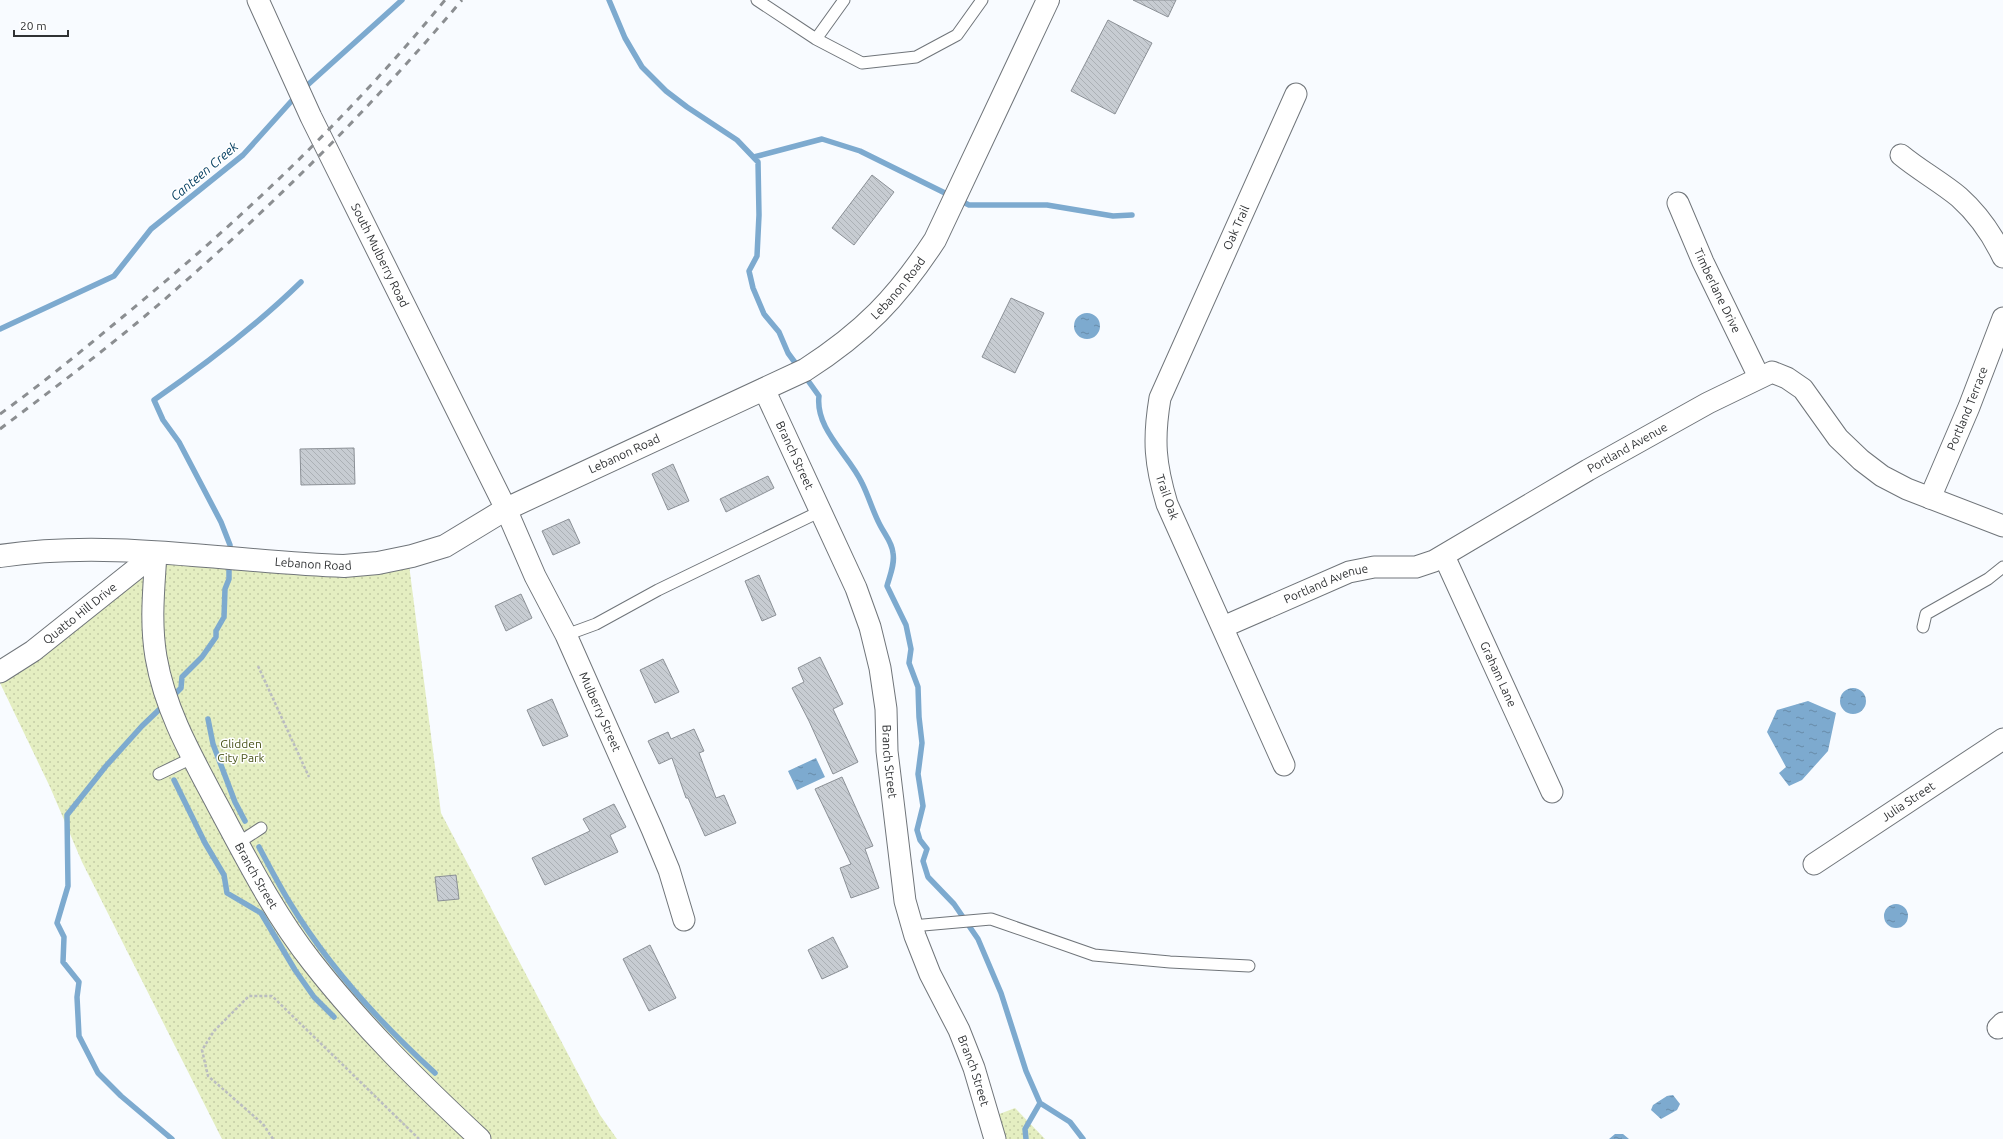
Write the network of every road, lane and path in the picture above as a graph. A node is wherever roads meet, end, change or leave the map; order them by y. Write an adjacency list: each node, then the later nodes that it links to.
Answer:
1 (258, 0): 16 (street, South Mulberry Road)
2 (757, 0): 6 (lane)
3 (844, 0): 6 (lane)
4 (982, 0): 6 (lane)
5 (1048, 0): 14 (street, Lebanon Road)
6 (816, 39)
7 (1296, 94): 12 (street, Oak Trail)
8 (1901, 155): 10 (street)
9 (1678, 203): 13 (street, Timberlane Drive)
10 (2003, 257)
11 (2003, 318): 15 (street, Portland Terrace)
12 (1177, 361): 23 (street, Trail Oak)
13 (1759, 377): 15 (street, Portland Avenue); 21 (street, Portland Avenue)
14 (764, 390): 16 (street, Lebanon Road); 17 (street, Branch Street)
15 (1930, 498): 18 (street, Portland Avenue)
16 (506, 509): 19 (street, Lebanon Road); 25 (street, Mulberry Street)
17 (821, 511): 25 (lane); 38 (street, Branch Street)
18 (2003, 526)
19 (156, 553): 20 (street, Lebanon Road); 27 (street, Quatto Hill Drive); 29 (street, Branch Street)
20 (0, 556)
21 (1444, 556): 23 (street, Portland Avenue); 33 (street, Graham Lane)
22 (2003, 566): 24 (lane)
23 (1223, 627): 30 (street)
24 (1923, 627)
25 (566, 635): 37 (street, Mulberry Street)
26 (258, 666): 32 (path)
27 (0, 672)
28 (2003, 739): 36 (street, Julia Street)
29 (192, 758): 31 (lane); 35 (street, Branch Street)
30 (1284, 765)
31 (159, 774)
32 (309, 777)
33 (1552, 792)
34 (261, 828): 35 (lane)
35 (238, 843): 42 (street, Branch Street)
36 (1814, 864)
37 (684, 920)
38 (912, 926): 39 (lane); 43 (street, Branch Street)
39 (1249, 966)
40 (273, 1139): 41 (path)
41 (419, 1139)
42 (480, 1139)
43 (995, 1139)

